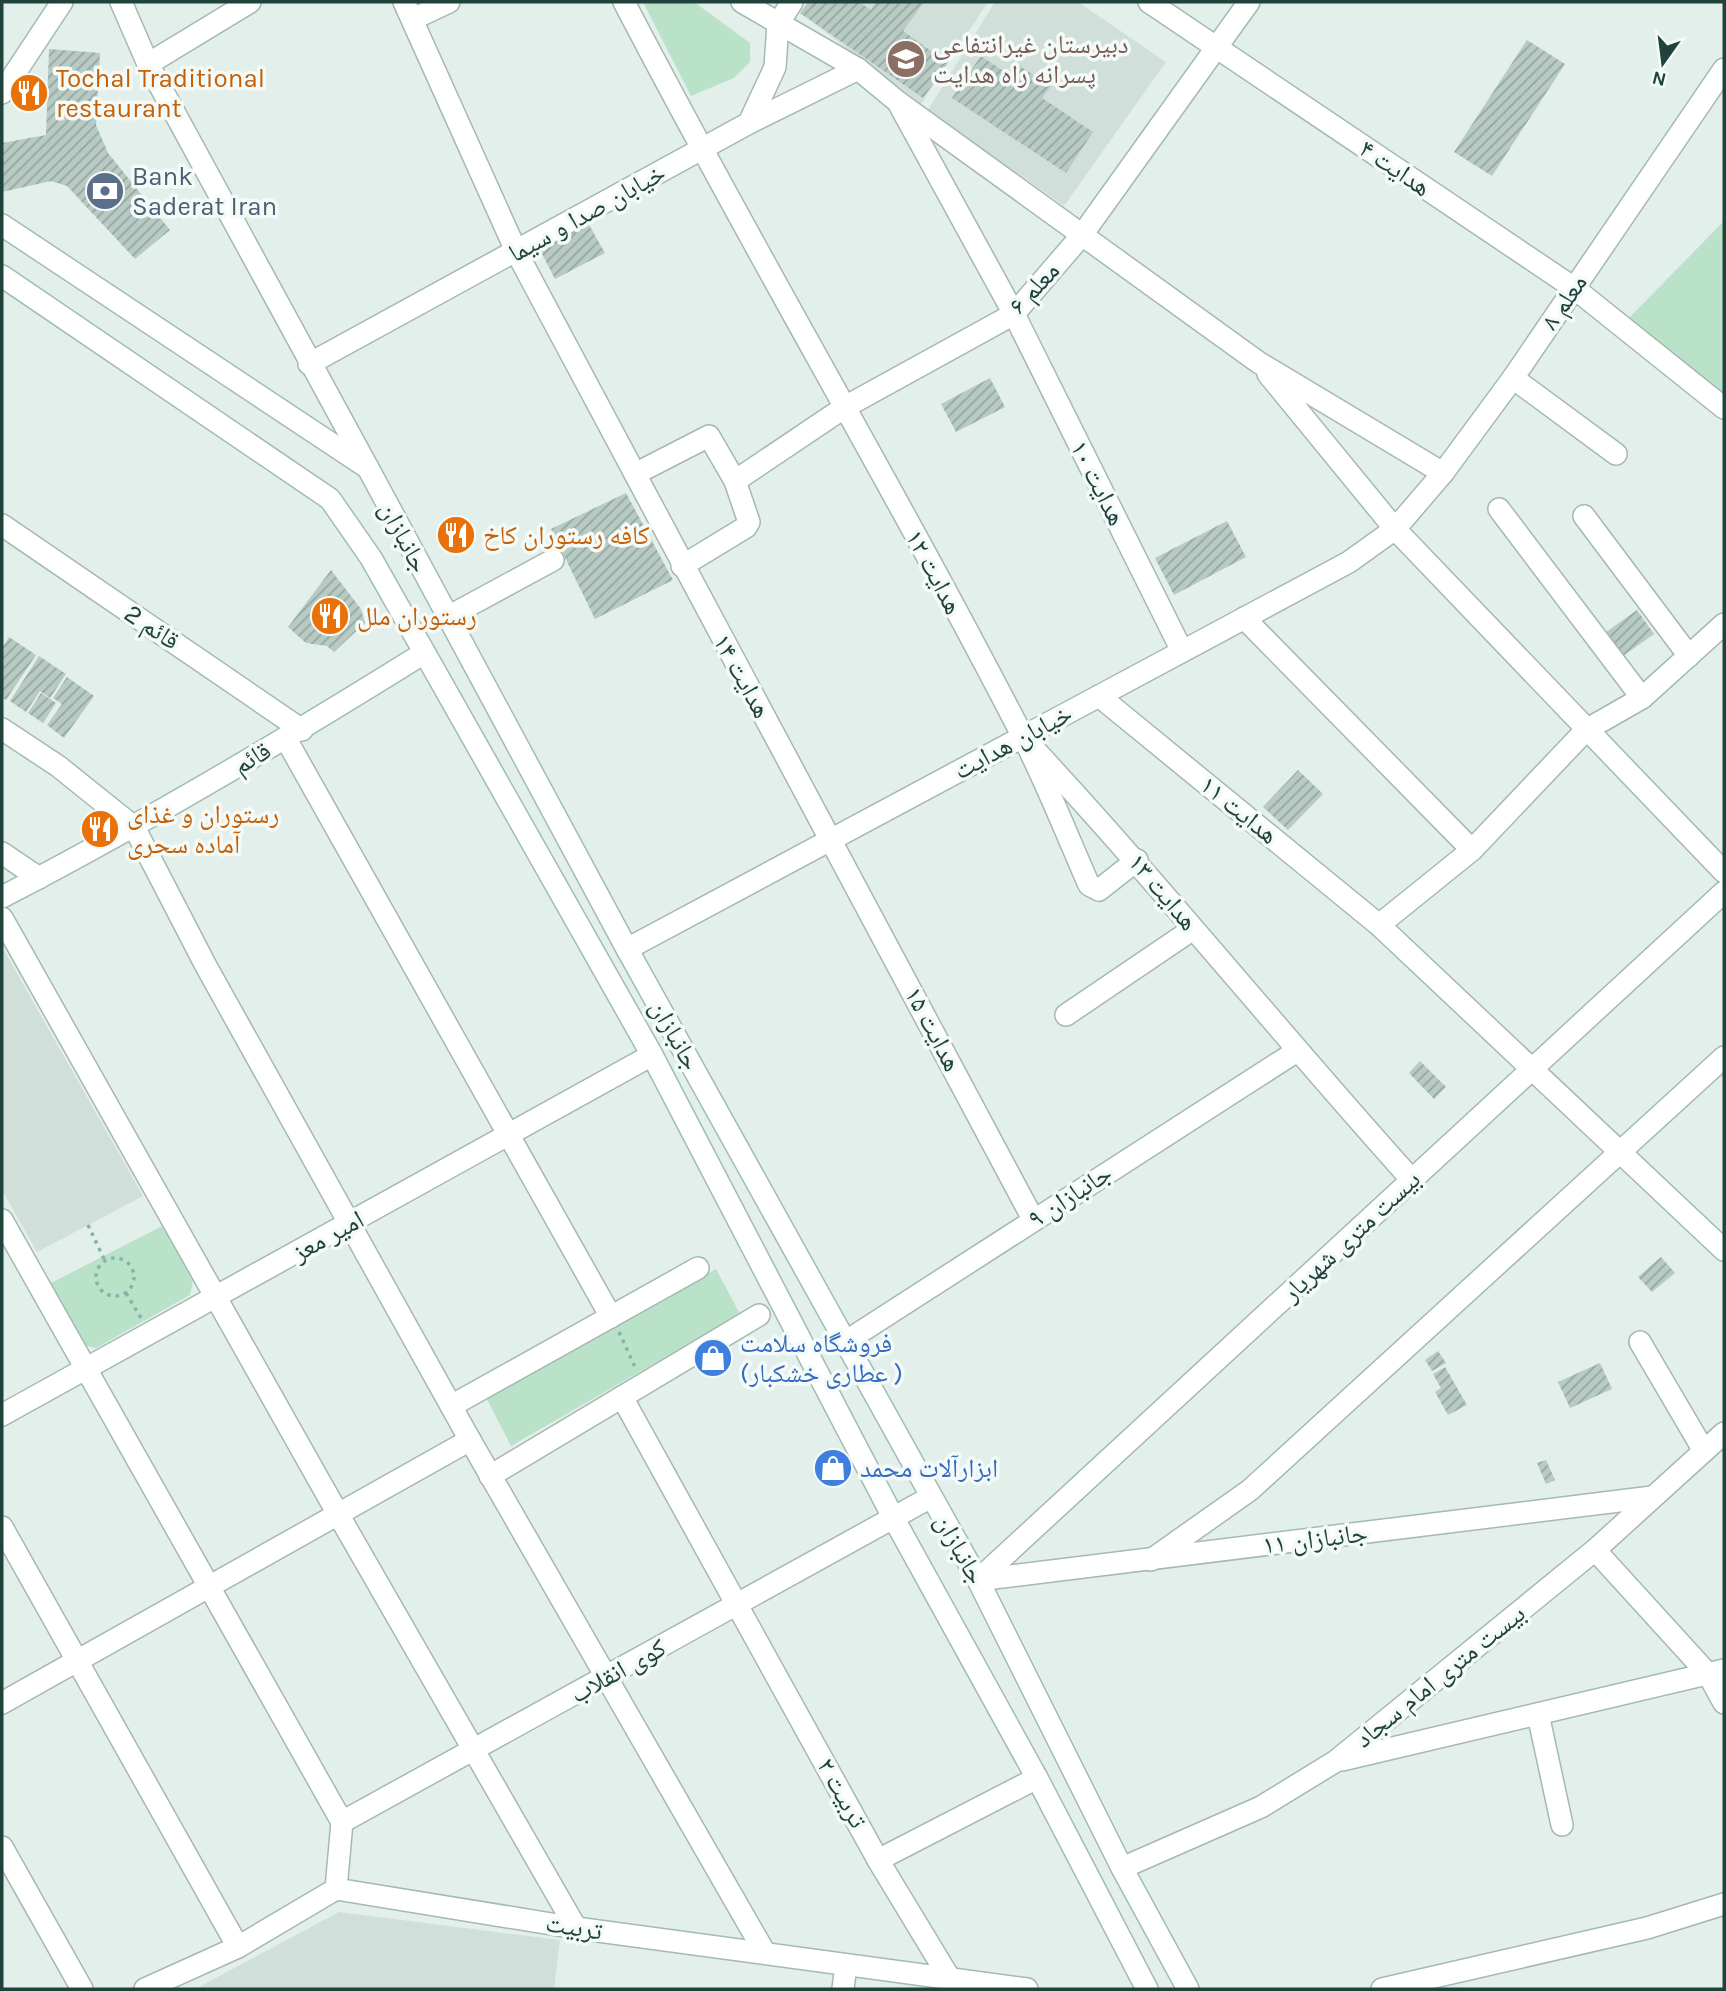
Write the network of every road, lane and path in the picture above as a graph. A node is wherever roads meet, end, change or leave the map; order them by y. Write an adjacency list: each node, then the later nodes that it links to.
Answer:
1 (62, 2): 16 (street)
2 (121, 2): 13 (street)
3 (250, 2): 13 (street)
4 (449, 2): 10 (street)
5 (624, 2): 19 (street, هدایت ۱۲)
6 (742, 2): 11 (street)
7 (792, 2): 11 (street)
8 (1149, 2): 12 (street, هدایت ۴)
9 (1249, 2): 12 (street, معلم ۶)
10 (409, 10): 22 (street, هدایت ۱۴)
11 (778, 24): 14 (street); 18 (street)
12 (1216, 47): 21 (street, معلم ۶); 24 (street, هدایت ۴)
13 (148, 64): 27 (street)
14 (858, 69): 17 (street); 18 (street, خیابان صدا و سیما)
15 (1724, 69): 24 (street, معلم ۸)
16 (2, 93)
17 (898, 102): 21 (street); 25 (street, هدایت ۱۰)
18 (749, 123): 19 (street, خیابان صدا و سیما)
19 (700, 149): 22 (street, خیابان صدا و سیما); 29 (street, هدایت ۱۲)
20 (2, 225): 32 (street, جانبازان)
21 (1082, 235): 25 (street, معلم ۶); 26 (street)
22 (516, 253): 27 (street, خیابان صدا و سیما); 34 (street, هدایت ۱۴)
23 (2, 276): 46 (street, جانبازان)
24 (1574, 288): 28 (street, معلم ۸); 30 (street, هدایت ۴)
25 (1014, 314): 29 (street, معلم ۶); 45 (street, هدایت ۱۰)
26 (1258, 362): 33 (street); 39 (street)
27 (309, 364): 32 (street)
28 (1513, 378): 31 (street); 33 (street, معلم ۸)
29 (845, 407): 35 (street, معلم ۶); 53 (street, هدایت ۱۲)
30 (1724, 408)
31 (1616, 454)
32 (368, 468): 42 (street, جانبازان)
33 (1443, 473): 39 (street, معلم ۸)
34 (635, 474): 35 (street); 41 (street, هدایت ۱۴)
35 (735, 481): 41 (street)
36 (1499, 509): 49 (street)
37 (1584, 516): 47 (street)
38 (2, 525): 52 (street, قائم 2)
39 (1395, 529): 43 (street, خیابان هدایت); 51 (street)
40 (553, 560): 42 (street)
41 (682, 566): 55 (street, هدایت ۱۴)
42 (446, 618): 66 (street, جانبازان)
43 (1244, 618): 45 (street, خیابان هدایت); 56 (street)
44 (1724, 624): 47 (street)
45 (1182, 651): 48 (street, خیابان هدایت)
46 (424, 653): 52 (street, قائم); 69 (street, جانبازان)
47 (1689, 656): 49 (street)
48 (1099, 696): 53 (street, خیابان هدایت); 64 (street, هدایت ۱۱)
49 (1642, 698): 51 (street)
50 (2, 729): 54 (street)
51 (1586, 730): 56 (street); 59 (street)
52 (294, 734): 54 (street, قائم); 72 (street)
53 (1023, 738): 55 (street, خیابان هدایت); 58 (street, هدایت ۱۳); 58 (street)
54 (134, 827): 60 (street, قائم); 77 (street)
55 (832, 839): 66 (street, خیابان هدایت); 75 (street, هدایت ۱۵)
56 (1472, 850): 64 (street)
57 (2, 853): 60 (street)
58 (1137, 860): 65 (street, هدایت ۱۳)
59 (1724, 872)
60 (39, 878): 62 (street, قائم)
61 (1724, 892): 71 (street, بیست متری شهریار)
62 (2, 897)
63 (2, 918): 83 (street)
64 (1379, 925): 71 (street, هدایت ۱۱)
65 (1193, 929): 67 (street); 68 (street, هدایت ۱۳)
66 (627, 949): 87 (street, جانبازان)
67 (1066, 1015)
68 (1297, 1051): 74 (street, هدایت ۱۳); 75 (street, جانبازان ۹)
69 (652, 1055): 72 (street, امیر معز); 101 (street, جانبازان)
70 (1724, 1057): 73 (street)
71 (1532, 1069): 73 (street, هدایت ۱۱); 74 (street, بیست متری شهریار)
72 (510, 1135): 77 (street, امیر معز); 85 (street)
73 (1620, 1152): 79 (street, هدایت ۱۱); 104 (street)
74 (1412, 1180): 105 (street, بیست متری شهریار)
75 (1033, 1219): 87 (street, جانبازان ۹)
76 (2, 1220): 89 (street)
77 (351, 1223): 83 (street, امیر معز); 92 (street)
78 (88, 1225): 80 (path)
79 (1724, 1250)
80 (105, 1261): 82 (path); 82 (path)
81 (698, 1268): 85 (street)
82 (126, 1293): 86 (path)
83 (216, 1297): 89 (street, امیر معز); 100 (street)
84 (759, 1315): 90 (street)
85 (611, 1317): 90 (path); 92 (street)
86 (143, 1322)
87 (845, 1342): 98 (street, جانبازان)
88 (1640, 1342): 96 (street)
89 (85, 1368): 93 (street, امیر معز); 106 (street)
90 (643, 1384): 91 (street)
91 (622, 1397): 97 (street); 107 (street, تربیت ۲)
92 (451, 1406): 95 (street)
93 (2, 1415)
94 (1724, 1433): 96 (street, بیست متری امام سجاد)
95 (470, 1440): 97 (street); 100 (street)
96 (1704, 1451): 99 (street, بیست متری امام سجاد)
97 (490, 1476): 110 (street)
98 (931, 1497): 101 (street, کوی انقلاب); 105 (street, جانبازان)
99 (1652, 1497): 103 (street, بیست متری امام سجاد); 104 (street, جانبازان ۱۱)
100 (338, 1514): 106 (street); 114 (street)
101 (894, 1519): 107 (street, کوی انقلاب); 116 (street, جانبازان)
102 (2, 1527): 108 (street)
103 (1595, 1550): 109 (street); 115 (street, بیست متری امام سجاد)
104 (1151, 1560): 105 (street, جانبازان ۱۱)
105 (978, 1580): 121 (street, جانبازان)
106 (208, 1587): 108 (street); 117 (street)
107 (739, 1605): 110 (street, کوی انقلاب); 120 (street, تربیت ۲)
108 (76, 1661): 111 (street); 125 (street)
109 (1716, 1672): 112 (street); 113 (street)
110 (606, 1678): 114 (street, کوی انقلاب); 126 (street)
111 (2, 1703)
112 (1724, 1703)
113 (1538, 1714): 115 (street); 118 (street)
114 (473, 1750): 117 (street, کوی انقلاب); 124 (street)
115 (1336, 1761): 121 (street, بیست متری امام سجاد)
116 (1037, 1778): 120 (street); 133 (street, جانبازان)
117 (342, 1822): 122 (street)
118 (1562, 1825)
119 (2, 1847): 129 (street)
120 (878, 1860): 128 (street, تربیت ۲)
121 (1122, 1868): 134 (street, جانبازان)
122 (336, 1889): 124 (street, تربیت); 125 (street)
123 (1724, 1904): 135 (street)
124 (576, 1928): 126 (street, تربیت)
125 (238, 1947): 130 (street)
126 (765, 1954): 127 (street, تربیت)
127 (846, 1965): 128 (street, تربیت); 131 (street)
128 (950, 1979): 132 (street, تربیت)
129 (82, 1989)
130 (145, 1989)
131 (843, 1989)
132 (1027, 1989)
133 (1147, 1989)
134 (1188, 1989)
135 (1382, 1989)

